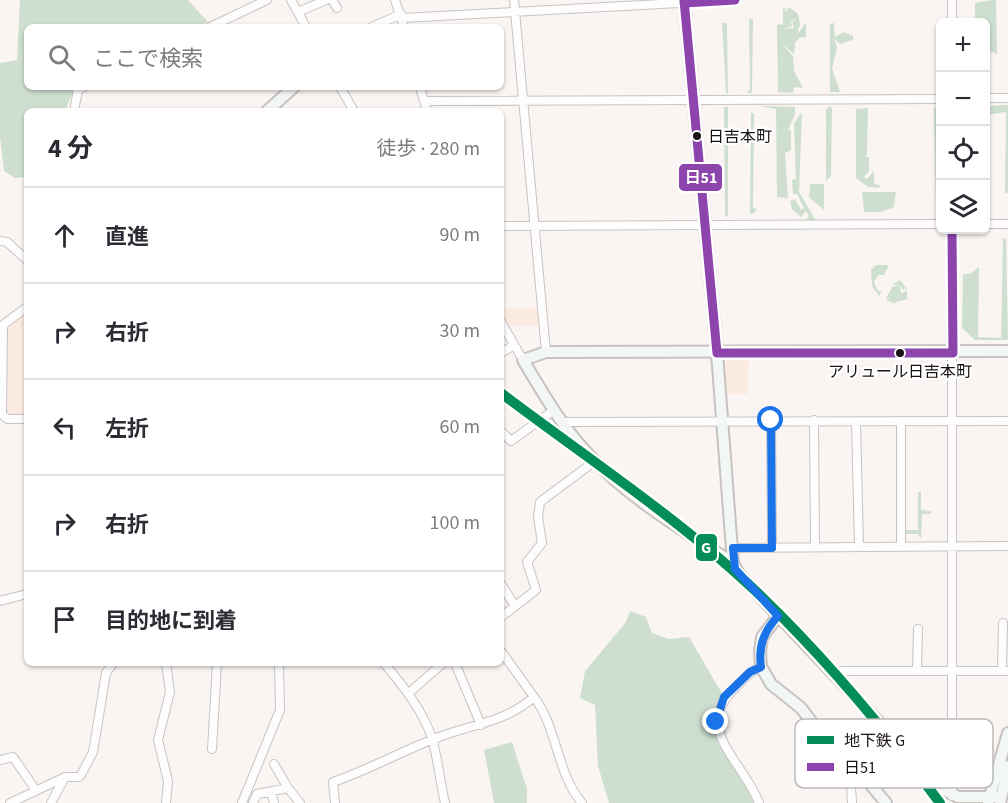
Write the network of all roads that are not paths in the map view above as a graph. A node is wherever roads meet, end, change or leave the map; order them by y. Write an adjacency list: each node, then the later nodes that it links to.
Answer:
1 (267, 0): 15 (street)
2 (291, 0): 11 (street)
3 (326, 0): 11 (street)
4 (332, 0): 10 (street)
5 (395, 0): 13 (street)
6 (514, 0): 12 (street)
7 (735, 0): 9 (street)
8 (952, 0): 14 (street)
9 (684, 1): 12 (street); 25 (street)
10 (337, 8)
11 (298, 12): 16 (street)
12 (515, 12): 13 (street); 28 (street)
13 (401, 16): 17 (street); 18 (street)
14 (952, 18)
15 (216, 24)
16 (304, 24)
17 (380, 24)
18 (403, 24)
19 (78, 90): 29 (street)
20 (291, 90): 30 (street)
21 (342, 90): 31 (street)
22 (421, 90): 27 (street)
23 (990, 98): 24 (street)
24 (1008, 98)
25 (692, 99): 26 (street); 28 (street); 36 (street)
26 (936, 99)
27 (424, 100): 28 (street); 32 (street)
28 (523, 100): 38 (street)
29 (75, 108)
30 (270, 108)
31 (352, 108)
32 (426, 108)
33 (936, 224): 36 (street)
34 (990, 224): 35 (street)
35 (1008, 224)
36 (705, 225): 38 (street); 49 (street)
37 (504, 226): 38 (street)
38 (535, 226): 48 (street)
39 (952, 234): 50 (street)
40 (0, 241): 41 (street)
41 (24, 257)
42 (24, 309): 43 (street)
43 (2, 326): 53 (street)
44 (504, 327): 45 (street)
45 (514, 345): 46 (street); 51 (street)
46 (504, 351)
47 (1008, 351): 50 (street)
48 (546, 352): 49 (street); 51 (street)
49 (717, 353): 50 (street); 59 (street)
50 (953, 354): 56 (street)
51 (523, 360): 52 (street)
52 (554, 410): 58 (street); 62 (street)
53 (24, 419)
54 (771, 420): 55 (street); 59 (street); 70 (street)
55 (814, 420): 60 (street); 67 (street)
56 (951, 421): 57 (street); 61 (street); 65 (street)
57 (1008, 421)
58 (562, 422): 59 (street); 63 (street)
59 (722, 422): 69 (street)
60 (856, 422): 61 (street); 68 (street)
61 (901, 422): 64 (street)
62 (504, 434)
63 (595, 461): 71 (street); 75 (street)
64 (901, 546): 65 (street); 68 (street)
65 (951, 546): 66 (street); 91 (street)
66 (1008, 546)
67 (815, 547): 68 (street); 70 (street)
68 (859, 547)
69 (733, 548): 70 (street); 71 (street)
70 (772, 548)
71 (733, 563): 77 (street)
72 (504, 589): 75 (street)
73 (24, 595): 74 (street)
74 (0, 600)
75 (515, 606): 76 (street)
76 (504, 615)
77 (778, 616): 88 (street); 89 (street)
78 (1003, 623): 92 (street)
79 (918, 629): 90 (street)
80 (504, 655): 94 (street)
81 (111, 666): 105 (street)
82 (166, 666): 118 (street)
83 (217, 666): 101 (street)
84 (279, 666): 119 (street)
85 (386, 666): 93 (street)
86 (440, 666): 93 (street)
87 (457, 666): 98 (street)
88 (761, 667): 95 (street); 126 (street)
89 (831, 671): 90 (street); 96 (street)
90 (917, 671): 91 (street)
91 (951, 671): 92 (street); 97 (street)
92 (1005, 671)
93 (409, 693): 100 (street)
94 (534, 697): 98 (street); 125 (street)
95 (810, 719)
96 (877, 719)
97 (951, 719)
98 (481, 725): 100 (street)
99 (1008, 732): 106 (street)
100 (432, 739): 123 (street); 124 (street)
101 (212, 750)
102 (0, 760): 111 (street)
103 (274, 764): 107 (street)
104 (1008, 766): 114 (street)
105 (65, 777): 111 (street); 117 (street)
106 (993, 783)
107 (288, 788): 112 (street); 122 (street)
108 (851, 788): 127 (street)
109 (874, 788): 128 (street)
110 (940, 788): 113 (street)
111 (35, 789): 116 (street)
112 (271, 792): 120 (street); 121 (street)
113 (951, 799): 115 (street)
114 (1003, 799): 115 (street)
115 (988, 800)
116 (10, 803)
117 (51, 803)
118 (166, 803)
119 (242, 803)
120 (253, 803)
121 (274, 803)
122 (300, 803)
123 (335, 803)
124 (445, 803)
125 (582, 803)
126 (759, 803)
127 (852, 803)
128 (886, 803)

